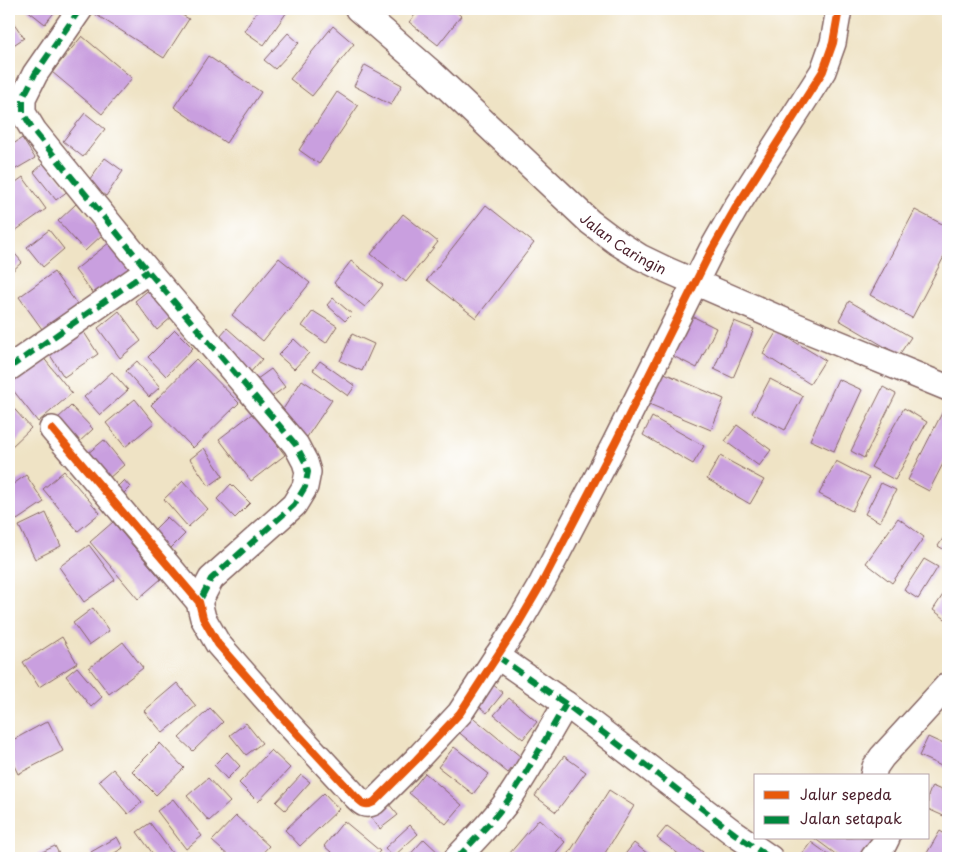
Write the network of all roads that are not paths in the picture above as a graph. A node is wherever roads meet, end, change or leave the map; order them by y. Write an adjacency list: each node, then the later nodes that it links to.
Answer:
1 (80, 9): 4 (street)
2 (358, 9): 5 (street, Jalan Caringin)
3 (839, 9): 5 (street)
4 (148, 271): 6 (street); 9 (street)
5 (695, 281): 7 (street, Jalan Caringin); 10 (street)
6 (9, 368)
7 (948, 388)
8 (52, 429): 9 (street)
9 (199, 602): 10 (street)
10 (497, 656): 12 (street)
11 (948, 685): 13 (street)
12 (566, 704): 15 (street); 16 (street)
13 (873, 774)
14 (886, 840): 17 (street)
15 (457, 858)
16 (770, 858)
17 (874, 858)

